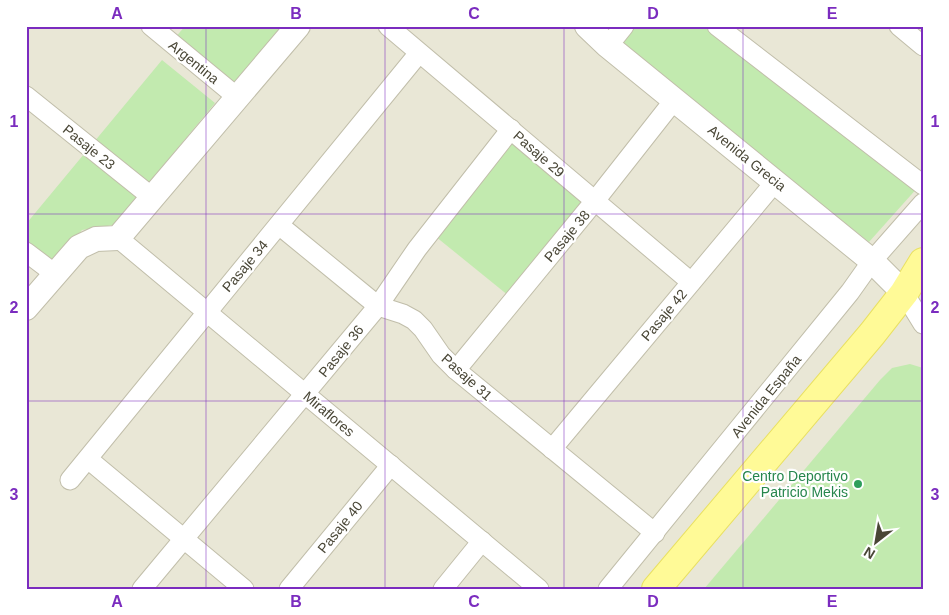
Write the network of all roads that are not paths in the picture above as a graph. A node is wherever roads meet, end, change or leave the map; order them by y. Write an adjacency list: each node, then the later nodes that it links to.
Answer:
1 (151, 26): 12 (street, Argentina)
2 (298, 26): 12 (street)
3 (388, 26): 10 (street, Pasaje 29)
4 (587, 26): 8 (street, Avenida Grecia)
5 (624, 26): 8 (street)
6 (717, 26): 16 (street)
7 (904, 28): 9 (street)
8 (608, 46): 13 (street, Avenida Grecia)
9 (923, 46)
10 (419, 53): 14 (street, Pasaje 29); 20 (street, Pasaje 34)
11 (26, 96): 17 (street, Pasaje 23)
12 (237, 97): 17 (street)
13 (675, 99): 15 (street, Avenida Grecia); 18 (street, Pasaje 38)
14 (511, 130): 18 (street, Pasaje 29); 28 (street, Pasaje 36)
15 (776, 181): 23 (street, Avenida Grecia); 26 (street, Pasaje 42)
16 (923, 185)
17 (153, 198): 21 (street)
18 (594, 202): 26 (street, Pasaje 29); 32 (street, Pasaje 38)
19 (923, 202): 23 (street, Avenida España)
20 (279, 225): 28 (street, Pasaje 31); 30 (street, Pasaje 34)
21 (118, 238): 25 (street); 30 (street, Miraflores)
22 (26, 252): 25 (street)
23 (872, 261): 27 (street, Avenida Grecia); 38 (street, Avenida España)
24 (923, 262): 27 (main road)
25 (54, 274): 29 (street)
26 (691, 282): 34 (street, Pasaje 42)
27 (913, 286): 31 (street); 47 (main road)
28 (378, 306): 32 (street, Pasaje 31); 33 (street, Pasaje 36)
29 (26, 308)
30 (206, 312): 33 (street, Miraflores); 35 (street, Pasaje 34)
31 (923, 324)
32 (456, 370): 34 (street, Pasaje 31)
33 (306, 394): 36 (street, Miraflores); 39 (street, Pasaje 36)
34 (552, 449): 38 (street, Pasaje 31)
35 (88, 458): 37 (street, Pasaje 34); 39 (street)
36 (391, 465): 40 (street, Miraflores); 43 (street, Pasaje 40)
37 (70, 480)
38 (655, 533): 46 (street, Avenida España)
39 (184, 539): 41 (street, Pasaje 36); 42 (street)
40 (482, 541): 44 (street); 45 (street, Miraflores)
41 (142, 589)
42 (244, 589)
43 (289, 589)
44 (443, 589)
45 (540, 589)
46 (608, 589)
47 (656, 589)

